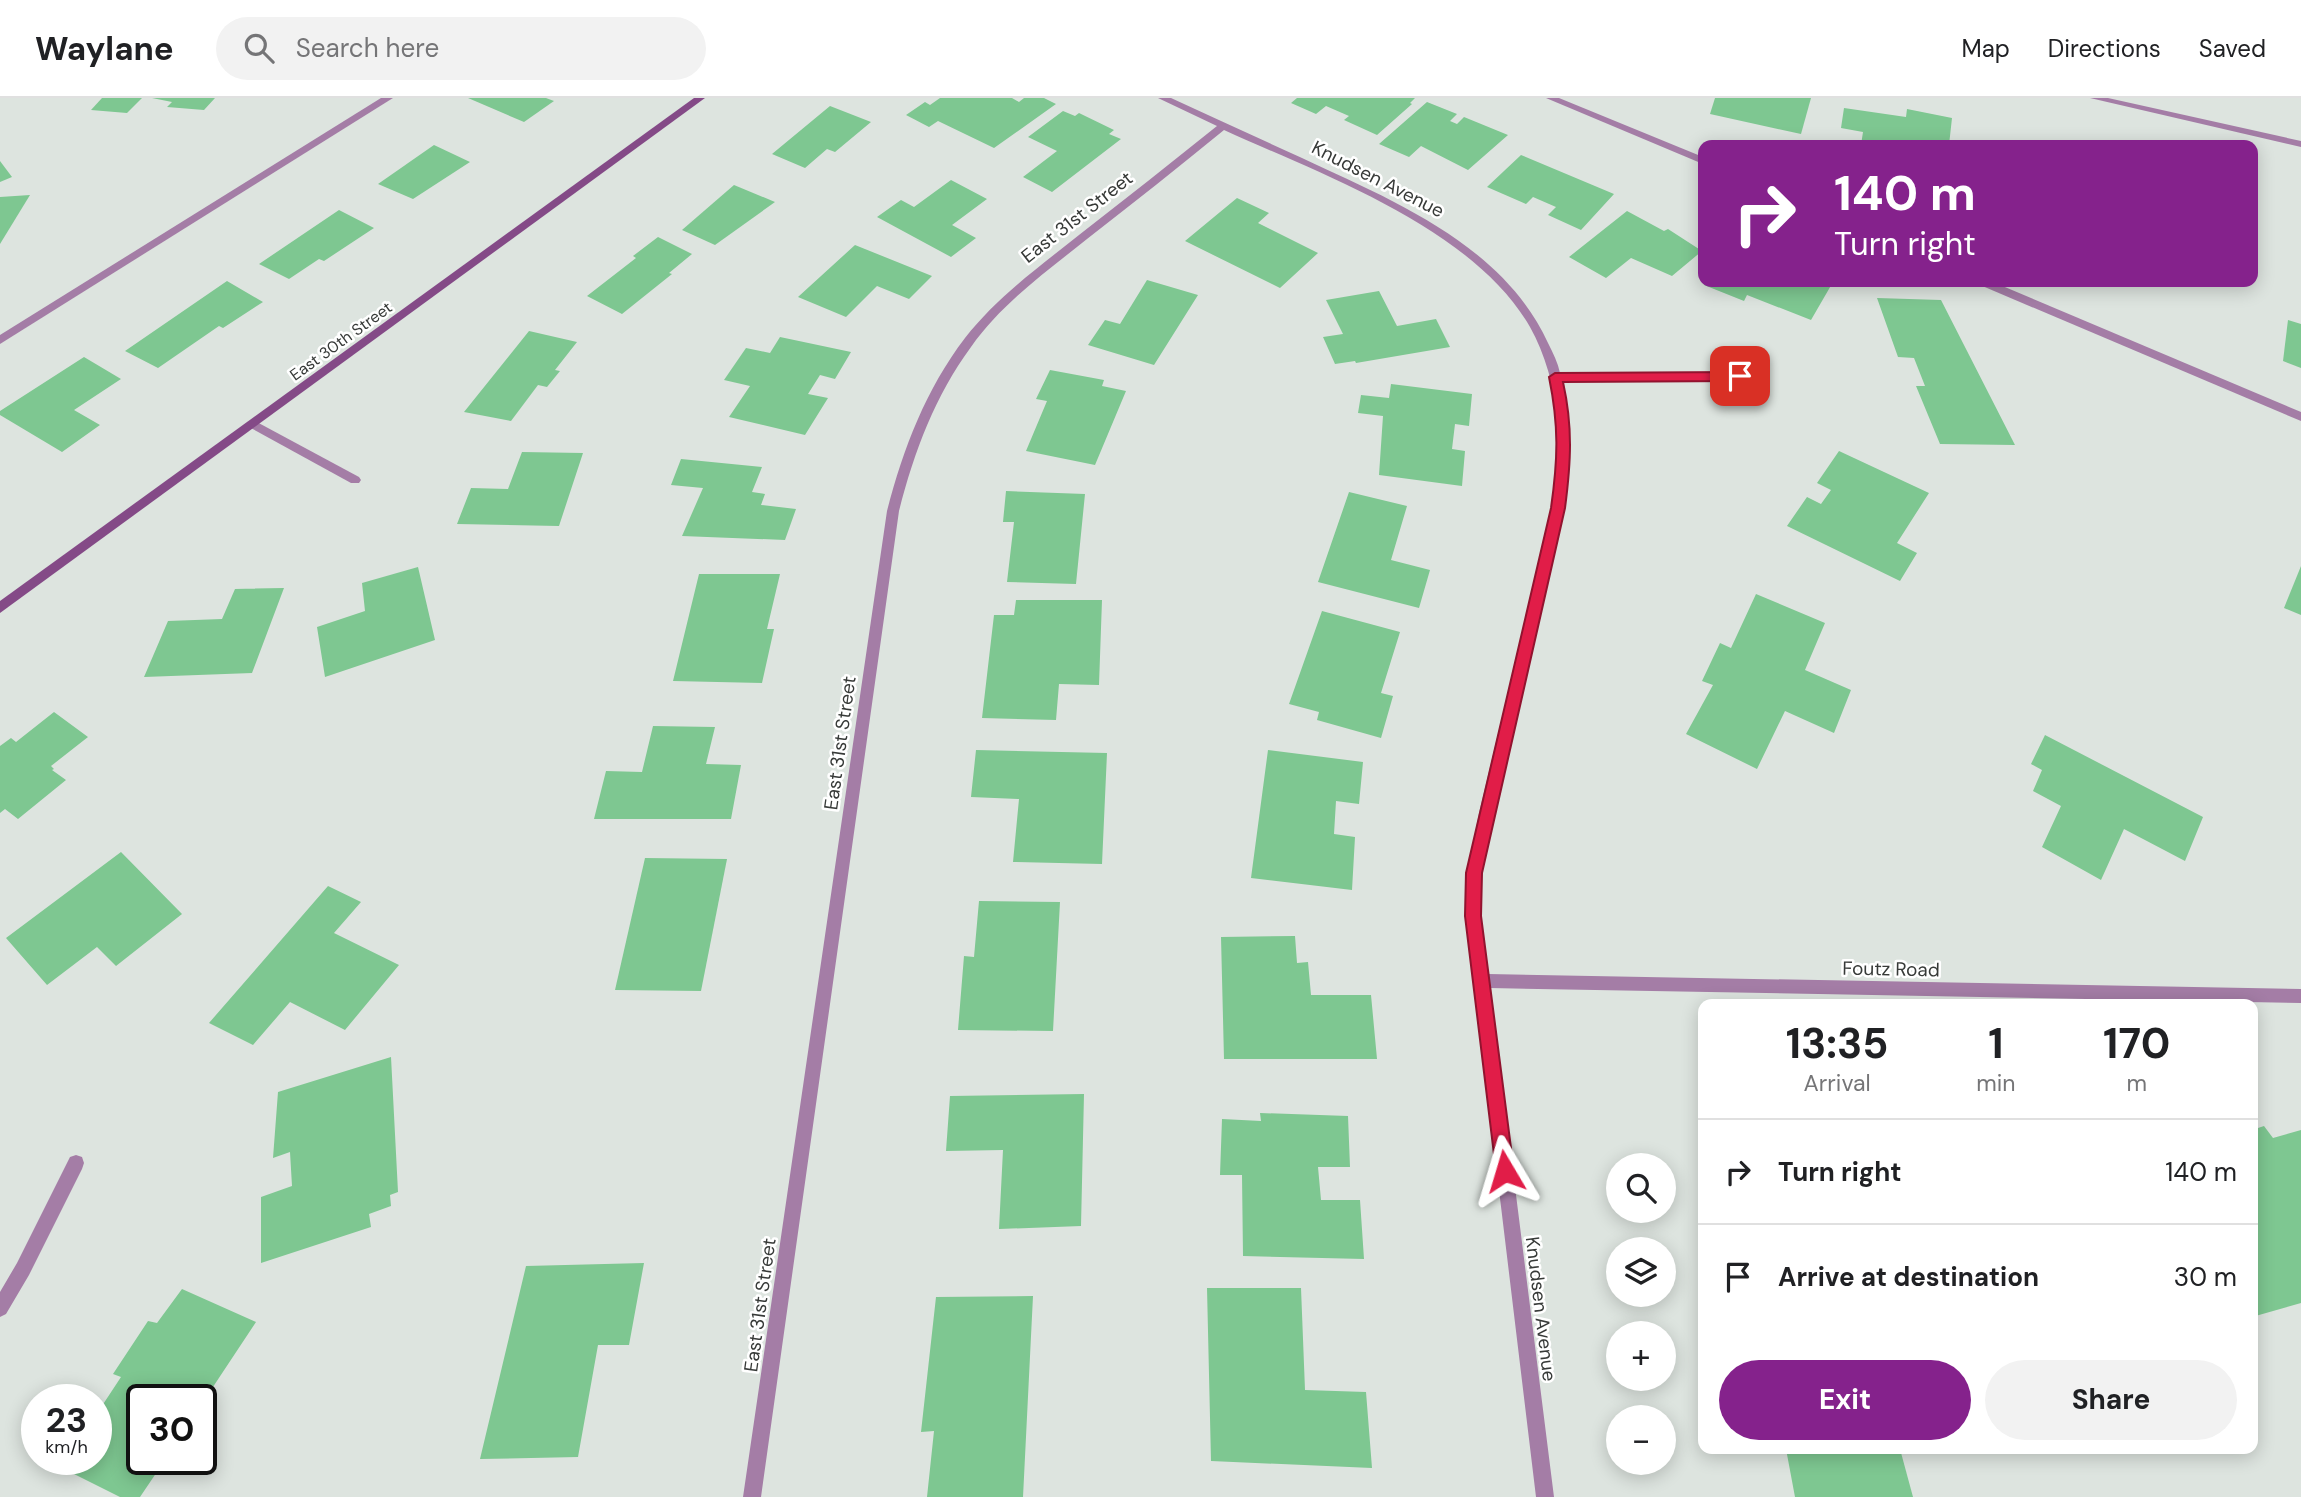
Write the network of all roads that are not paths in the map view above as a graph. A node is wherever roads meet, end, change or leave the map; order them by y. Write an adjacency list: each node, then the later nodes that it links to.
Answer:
1 (388, 98): 10 (street)
2 (701, 98): 14 (main road, East 30th Street)
3 (1163, 98): 6 (street, Knudsen Avenue)
4 (1551, 98): 8 (street)
5 (2095, 98): 7 (street)
6 (1223, 126): 12 (street, Knudsen Avenue); 21 (street, East 31st Street)
7 (2301, 144)
8 (1698, 159)
9 (1996, 287): 13 (street)
10 (0, 340)
11 (1740, 376): 12 (street)
12 (1555, 377): 17 (street, Knudsen Avenue)
13 (2301, 417)
14 (253, 424): 15 (street); 16 (main road, East 30th Street)
15 (355, 480)
16 (0, 608)
17 (1481, 981): 18 (street, Foutz Road); 22 (street, Knudsen Avenue)
18 (2301, 996)
19 (76, 1163): 20 (street)
20 (0, 1308)
21 (751, 1497)
22 (1545, 1497)

